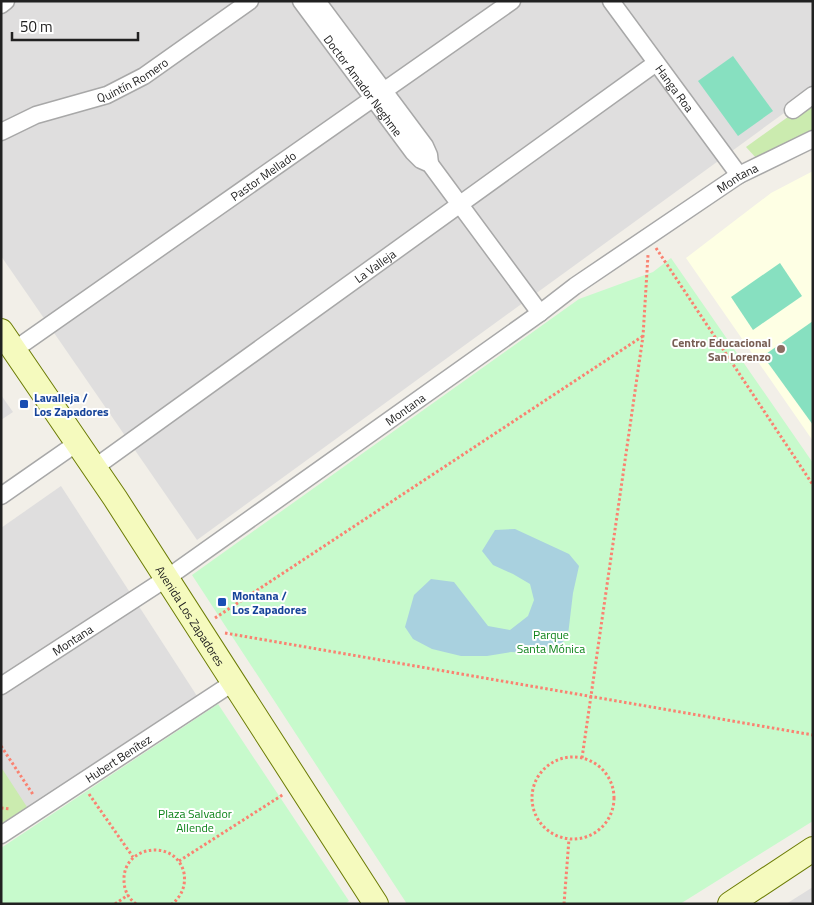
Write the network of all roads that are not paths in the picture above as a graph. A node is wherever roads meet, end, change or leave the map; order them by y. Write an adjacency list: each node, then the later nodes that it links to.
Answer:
1 (6, 1): 7 (street)
2 (250, 1): 12 (street, Quintín Romero)
3 (301, 1): 9 (street, Doctor Amador Neghme)
4 (317, 1): 9 (street, Doctor Amador Neghme)
5 (512, 1): 9 (street, Pastor Mellado)
6 (611, 1): 8 (street, Hanga Roa)
7 (1, 5)
8 (656, 63): 14 (street, Hanga Roa); 15 (street, La Valleja)
9 (378, 95): 15 (street, Doctor Amador Neghme); 17 (street, Pastor Mellado)
10 (813, 95): 11 (street)
11 (793, 110)
12 (1, 132)
13 (813, 139): 14 (street, Montana)
14 (739, 175): 16 (street, Montana)
15 (460, 204): 16 (street, Doctor Amador Neghme); 19 (street, La Valleja)
16 (540, 313): 21 (street, Montana)
17 (7, 340): 18 (main road, Avenida Los Zapadores)
18 (77, 442): 19 (main road, Avenida Los Zapadores); 20 (street)
19 (94, 468): 21 (main road, Avenida Los Zapadores)
20 (1, 496)
21 (167, 578): 22 (main road, Avenida Los Zapadores); 23 (street, Montana)
22 (234, 682): 24 (street, Hubert Benítez); 26 (main road, Avenida Los Zapadores)
23 (1, 686)
24 (1, 835)
25 (813, 849): 27 (main road)
26 (376, 904)
27 (730, 904)

